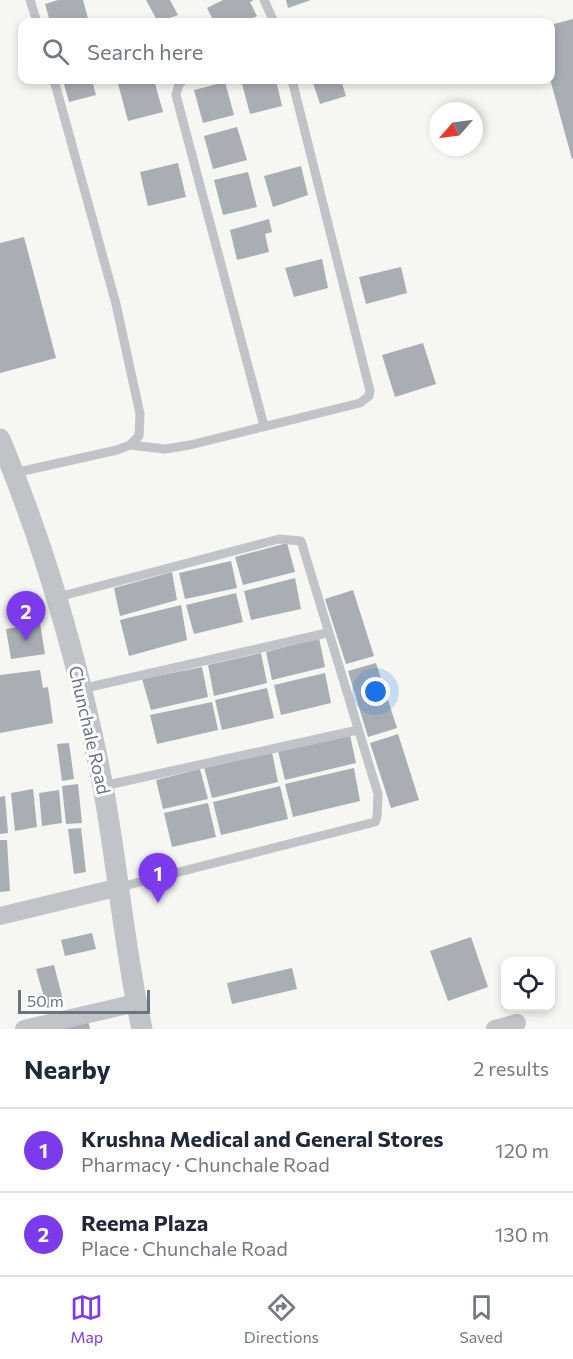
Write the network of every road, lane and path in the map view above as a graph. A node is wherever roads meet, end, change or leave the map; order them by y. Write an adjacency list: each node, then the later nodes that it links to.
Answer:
1 (30, 0): 3 (lane)
2 (264, 0): 4 (lane)
3 (36, 18)
4 (272, 18)
5 (55, 84): 10 (lane)
6 (179, 84): 8 (lane)
7 (293, 84): 8 (lane)
8 (264, 426): 10 (lane)
9 (0, 440): 11 (street, Chunchale Road)
10 (130, 445): 11 (lane)
11 (14, 472): 12 (street, Chunchale Road)
12 (58, 597): 13 (lane); 14 (street, Chunchale Road)
13 (327, 633): 14 (lane); 15 (lane)
14 (81, 690): 16 (street, Chunchale Road)
15 (358, 730): 16 (lane); 17 (lane)
16 (102, 786): 17 (street, Chunchale Road)
17 (120, 887): 18 (street); 19 (street, Chunchale Road)
18 (0, 916)
19 (136, 1003): 21 (street); 22 (street, Chunchale Road)
20 (518, 1023): 23 (street)
21 (24, 1029)
22 (142, 1029)
23 (495, 1029)

